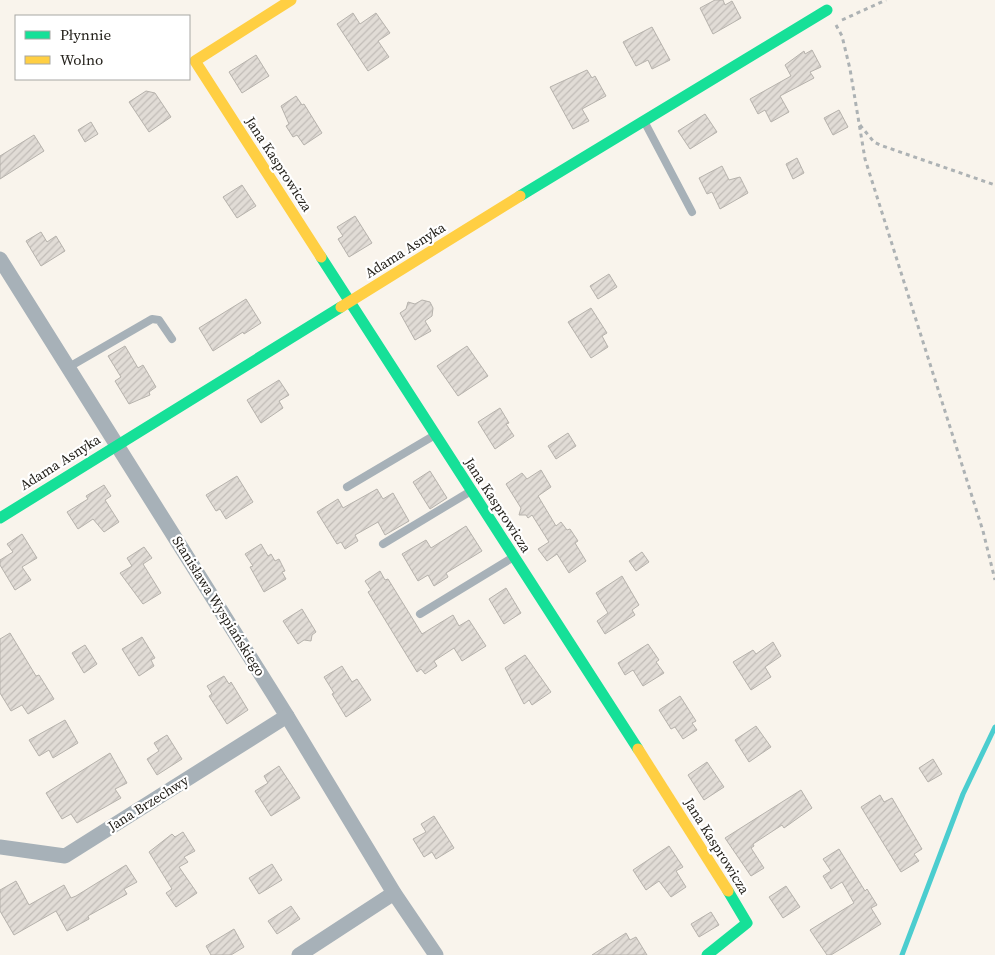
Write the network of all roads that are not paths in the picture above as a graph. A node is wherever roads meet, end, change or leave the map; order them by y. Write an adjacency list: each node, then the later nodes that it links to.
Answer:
1 (291, 0): 6 (street, Jana Kasprowicza)
2 (827, 10): 3 (street, Adama Asnyka)
3 (644, 120): 4 (lane); 6 (street, Adama Asnyka)
4 (692, 212)
5 (0, 259): 8 (street, Stanisława Wyspiańskiego)
6 (348, 302): 9 (street, Jana Kasprowicza); 10 (street, Adama Asnyka)
7 (172, 339): 8 (lane)
8 (69, 367): 10 (street, Stanisława Wyspiańskiego)
9 (435, 435): 11 (lane); 12 (street, Jana Kasprowicza)
10 (118, 444): 13 (street, Adama Asnyka); 17 (street, Stanisława Wyspiańskiego)
11 (346, 487)
12 (471, 491): 14 (lane); 15 (street, Jana Kasprowicza)
13 (0, 518)
14 (383, 544)
15 (514, 557): 16 (lane); 22 (street, Jana Kasprowicza)
16 (420, 614)
17 (287, 716): 18 (street, Jana Brzechwy); 19 (street, Stanisława Wyspiańskiego)
18 (0, 847)
19 (394, 893): 20 (street); 21 (street, Stanisława Wyspiańskiego)
20 (299, 955)
21 (436, 955)
22 (707, 955)

